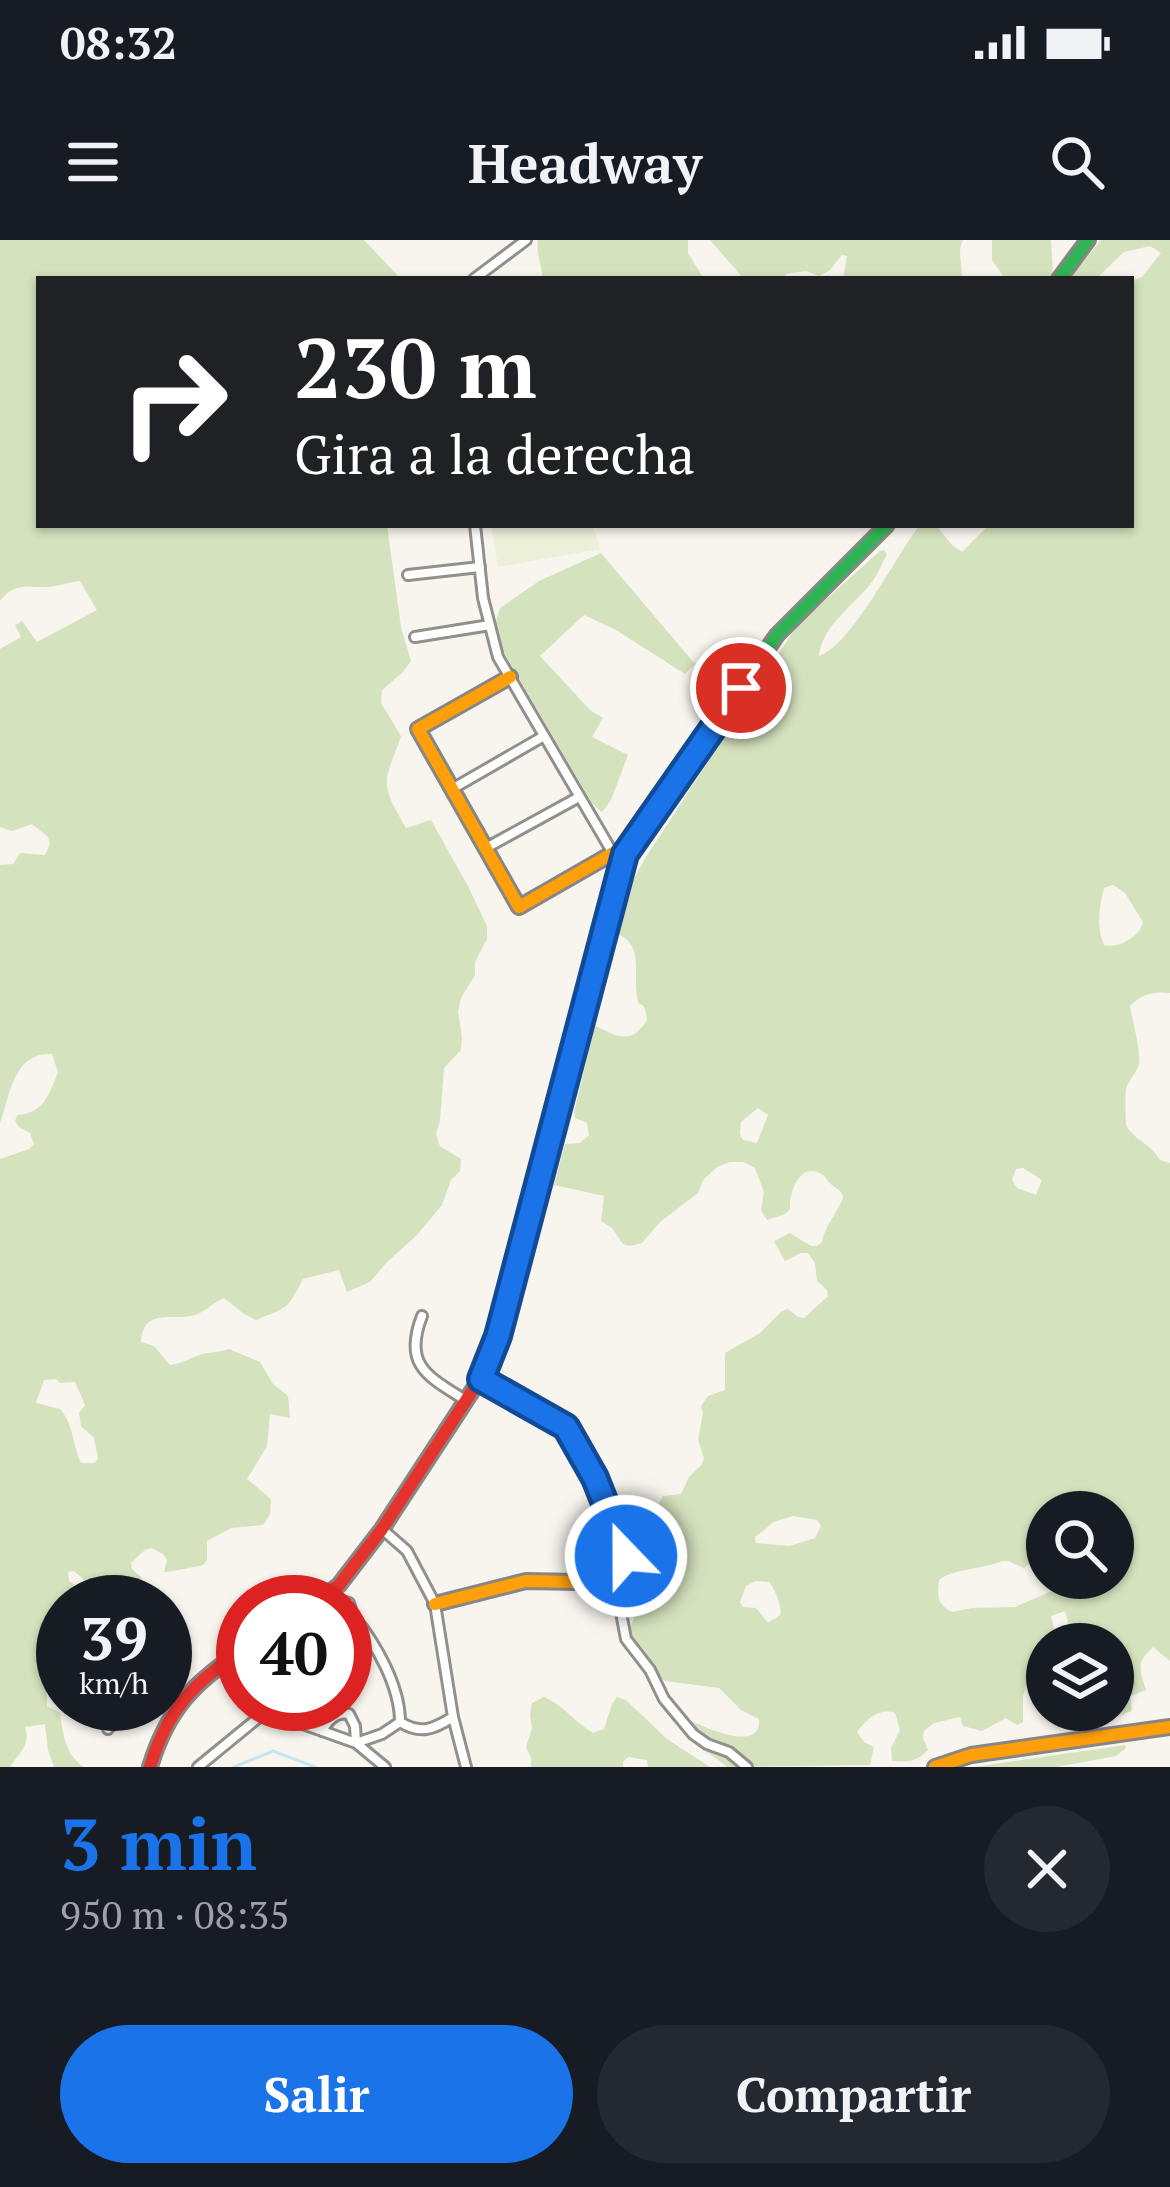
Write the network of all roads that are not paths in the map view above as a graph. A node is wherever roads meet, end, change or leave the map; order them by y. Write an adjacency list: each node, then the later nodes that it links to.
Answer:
1 (526, 240): 3 (street)
2 (1088, 240): 4 (main road)
3 (478, 276)
4 (1061, 276)
5 (475, 528): 7 (street)
6 (884, 528): 16 (main road)
7 (480, 566): 8 (street); 9 (street)
8 (408, 575)
9 (490, 625): 10 (street); 11 (street)
10 (415, 637)
11 (510, 677): 12 (street); 13 (main road)
12 (544, 736): 13 (street); 14 (street)
13 (452, 789): 15 (main road)
14 (579, 796): 15 (street); 16 (street)
15 (486, 848): 16 (main road)
16 (620, 853): 18 (main road)
17 (422, 1316): 19 (street)
18 (481, 1379): 19 (main road); 22 (main road)
19 (466, 1401): 20 (main road)
20 (382, 1528): 21 (main road); 23 (street)
21 (347, 1575)
22 (623, 1588): 23 (main road); 39 (street)
23 (435, 1604): 27 (street)
24 (372, 1639): 28 (street)
25 (216, 1666): 26 (main road)
26 (192, 1689)
27 (453, 1717): 28 (street); 38 (street)
28 (400, 1722): 34 (street)
29 (1170, 1727): 40 (main road)
30 (159, 1731): 35 (main road)
31 (242, 1731): 36 (street)
32 (325, 1731): 34 (street)
33 (355, 1731): 34 (street)
34 (356, 1743): 37 (street)
35 (150, 1767)
36 (198, 1767)
37 (385, 1767)
38 (466, 1767)
39 (747, 1767)
40 (935, 1767)

